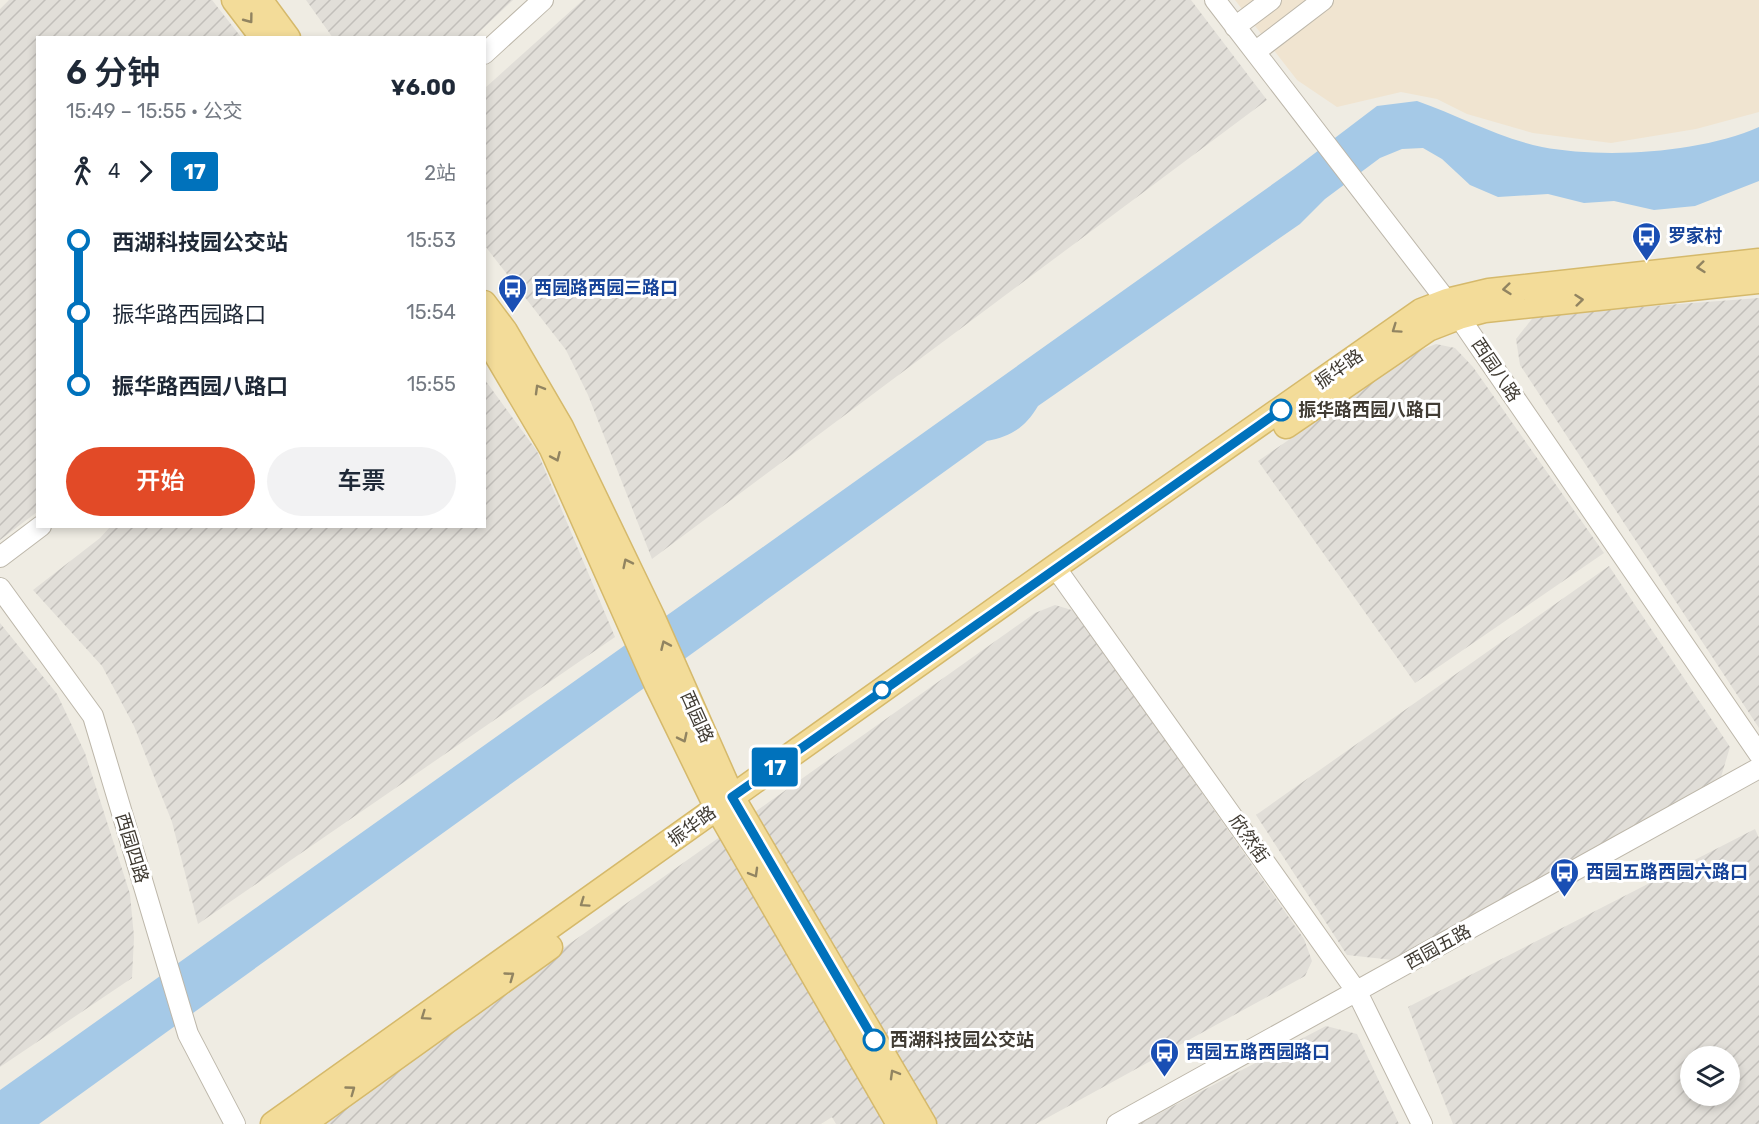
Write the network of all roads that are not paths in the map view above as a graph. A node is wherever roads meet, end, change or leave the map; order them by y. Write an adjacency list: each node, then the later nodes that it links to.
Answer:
1 (234, 0): 8 (main road, one-way to 8)
2 (260, 0): 9 (main road)
3 (543, 0): 10 (street)
4 (1215, 0): 7 (street, 西园八路)
5 (1271, 0): 7 (street)
6 (1323, 0): 11 (street)
7 (1235, 27): 11 (street, 西园八路)
8 (261, 36)
9 (287, 36)
10 (486, 52)
11 (1255, 52): 15 (street, 西园八路)
12 (1759, 261): 15 (main road, 振华路, one-way to 15)
13 (1759, 281): 15 (main road, 振华路, one-way to 13)
14 (486, 306): 21 (main road, 西园路, one-way to 14)
15 (1453, 309): 19 (main road, 振华路); 22 (street, 西园八路)
16 (486, 337): 21 (main road, 西园路, one-way to 21)
17 (38, 528): 18 (street)
18 (0, 556)
19 (1059, 572): 24 (main road, 振华路); 25 (street, 欣然街)
20 (0, 588): 26 (street, 西园四路)
21 (668, 679): 24 (main road, 西园路)
22 (1759, 754)
23 (1759, 768): 25 (street, 西园五路)
24 (728, 810): 27 (main road, 振华路, one-way to 27); 28 (main road, 振华路, one-way to 24); 29 (main road, 西园路, one-way to 29); 30 (main road, 西园路, one-way to 24)
25 (1357, 992): 31 (street, 西园五路); 32 (street, 欣然街)
26 (235, 1124)
27 (273, 1124)
28 (303, 1124)
29 (898, 1124)
30 (924, 1124)
31 (1117, 1124)
32 (1422, 1124)

